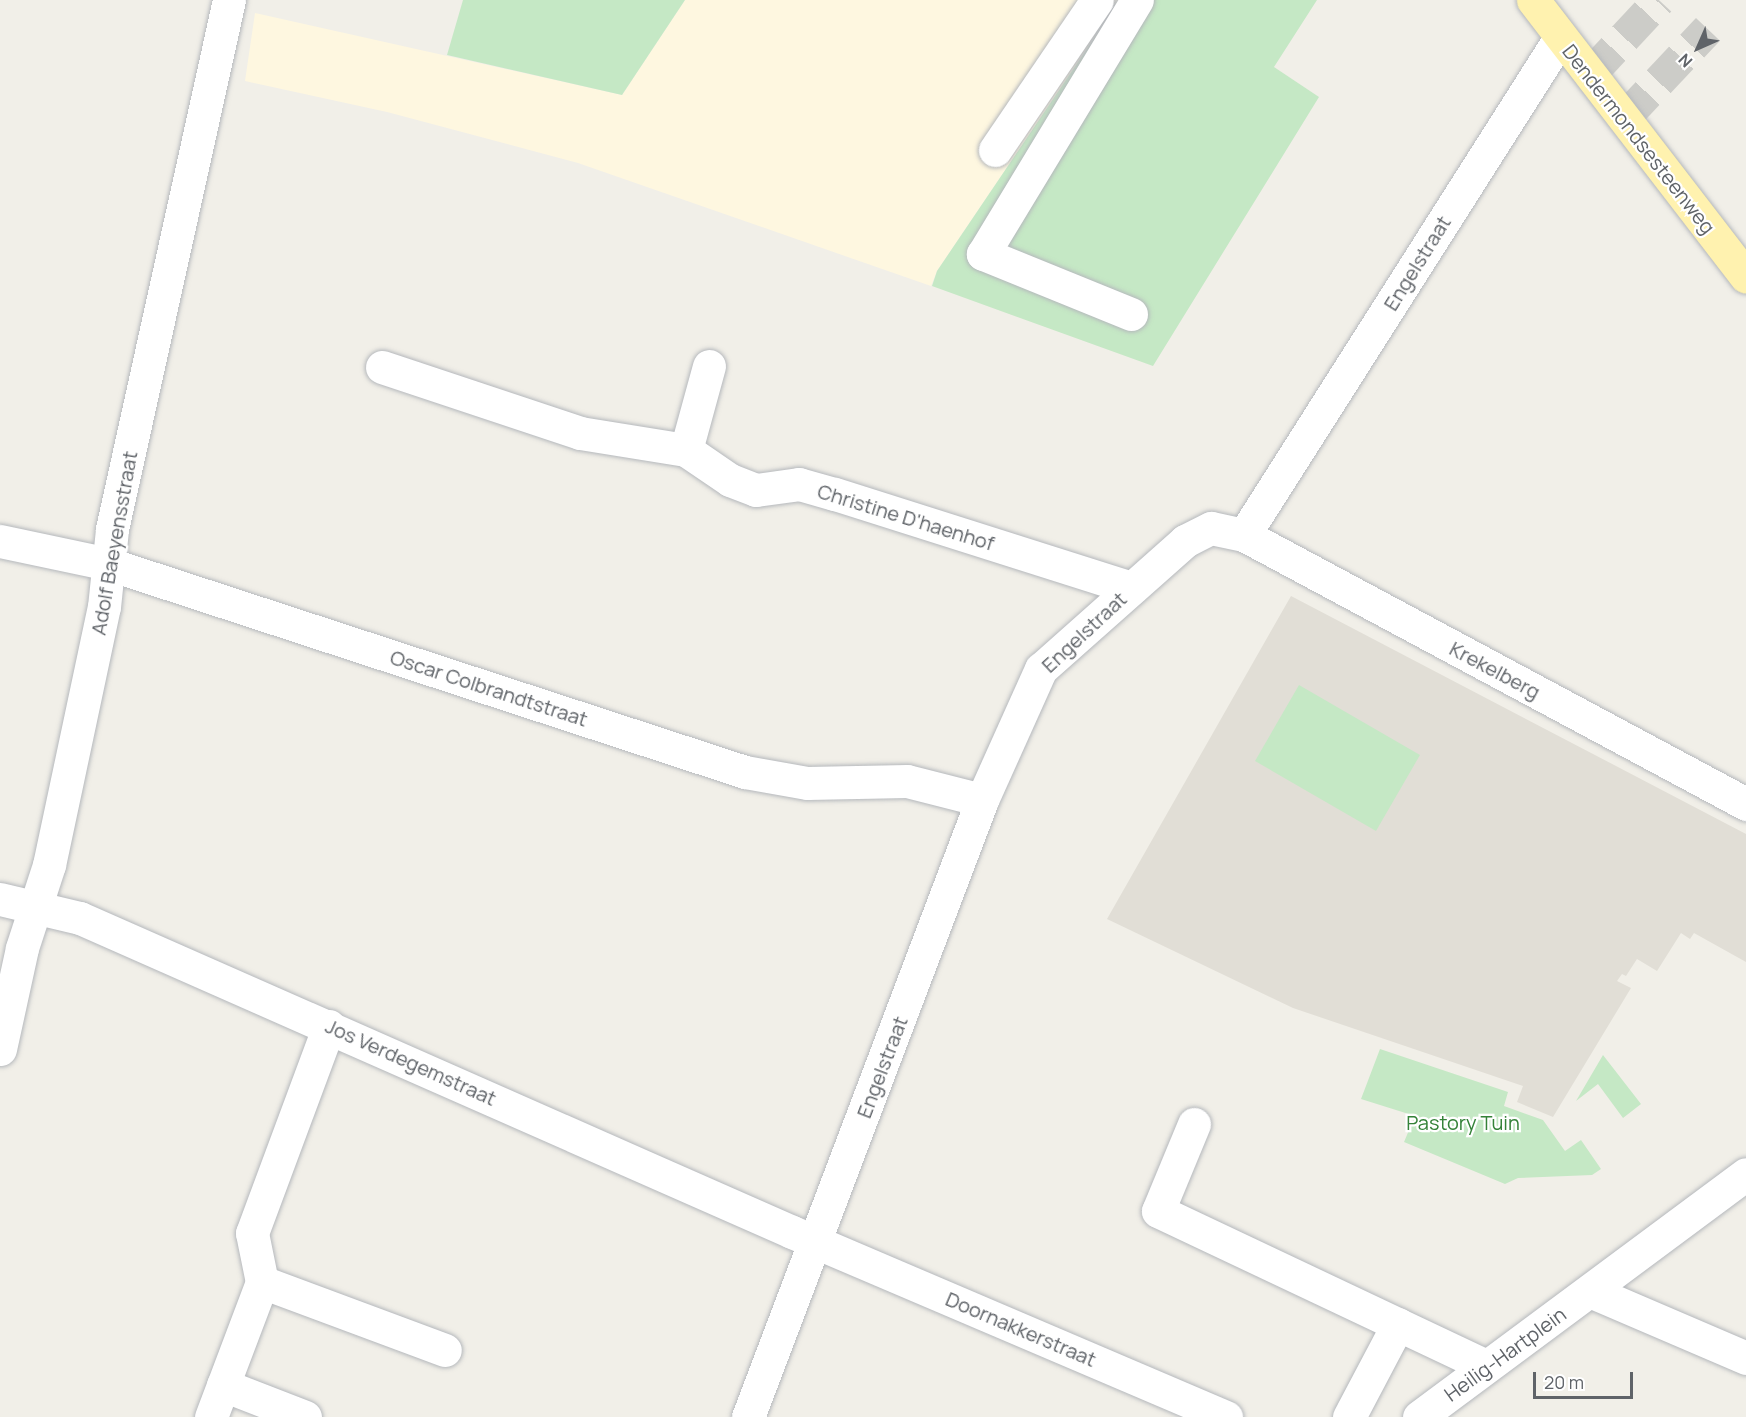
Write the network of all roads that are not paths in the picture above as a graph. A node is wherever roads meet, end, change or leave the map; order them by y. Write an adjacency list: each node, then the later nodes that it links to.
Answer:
1 (229, 0): 14 (street, Adolf Baeyensstraat)
2 (1098, 0): 6 (street)
3 (1137, 0): 8 (street)
4 (1533, 0): 5 (main road, Dendermondsesteenweg)
5 (1560, 38): 7 (main road, Dendermondsesteenweg); 12 (street, Engelstraat)
6 (995, 150)
7 (1746, 277)
8 (1131, 314)
9 (709, 366): 11 (street)
10 (382, 367): 11 (street, Christine D'haenhof)
11 (686, 450): 15 (street, Christine D'haenhof)
12 (1244, 536): 15 (street, Engelstraat); 17 (street, Krekelberg)
13 (0, 541): 14 (street, Oscar Colbrandtstraat)
14 (109, 564): 16 (street, Oscar Colbrandtstraat); 19 (street, Adolf Baeyensstraat)
15 (1131, 588): 16 (street, Engelstraat)
16 (982, 800): 24 (street, Engelstraat)
17 (1746, 804)
18 (0, 899): 19 (street, Jos Verdegemstraat)
19 (34, 907): 20 (street, Jos Verdegemstraat); 21 (street, Adolf Baeyensstraat)
20 (329, 1026): 24 (street, Jos Verdegemstraat); 25 (street)
21 (0, 1049)
22 (1194, 1124): 27 (street)
23 (1746, 1174): 26 (street, Heilig-Hartplein)
24 (817, 1242): 34 (street, Engelstraat); 35 (street, Doornakkerstraat)
25 (262, 1282): 28 (street); 31 (street)
26 (1590, 1291): 29 (street); 30 (street, Heilig-Hartplein)
27 (1398, 1324): 30 (street); 36 (street)
28 (445, 1350)
29 (1746, 1358)
30 (1485, 1365): 37 (street, Heilig-Hartplein)
31 (224, 1385): 32 (street); 33 (street)
32 (211, 1417)
33 (305, 1417)
34 (748, 1417)
35 (1226, 1417)
36 (1349, 1417)
37 (1419, 1417)

